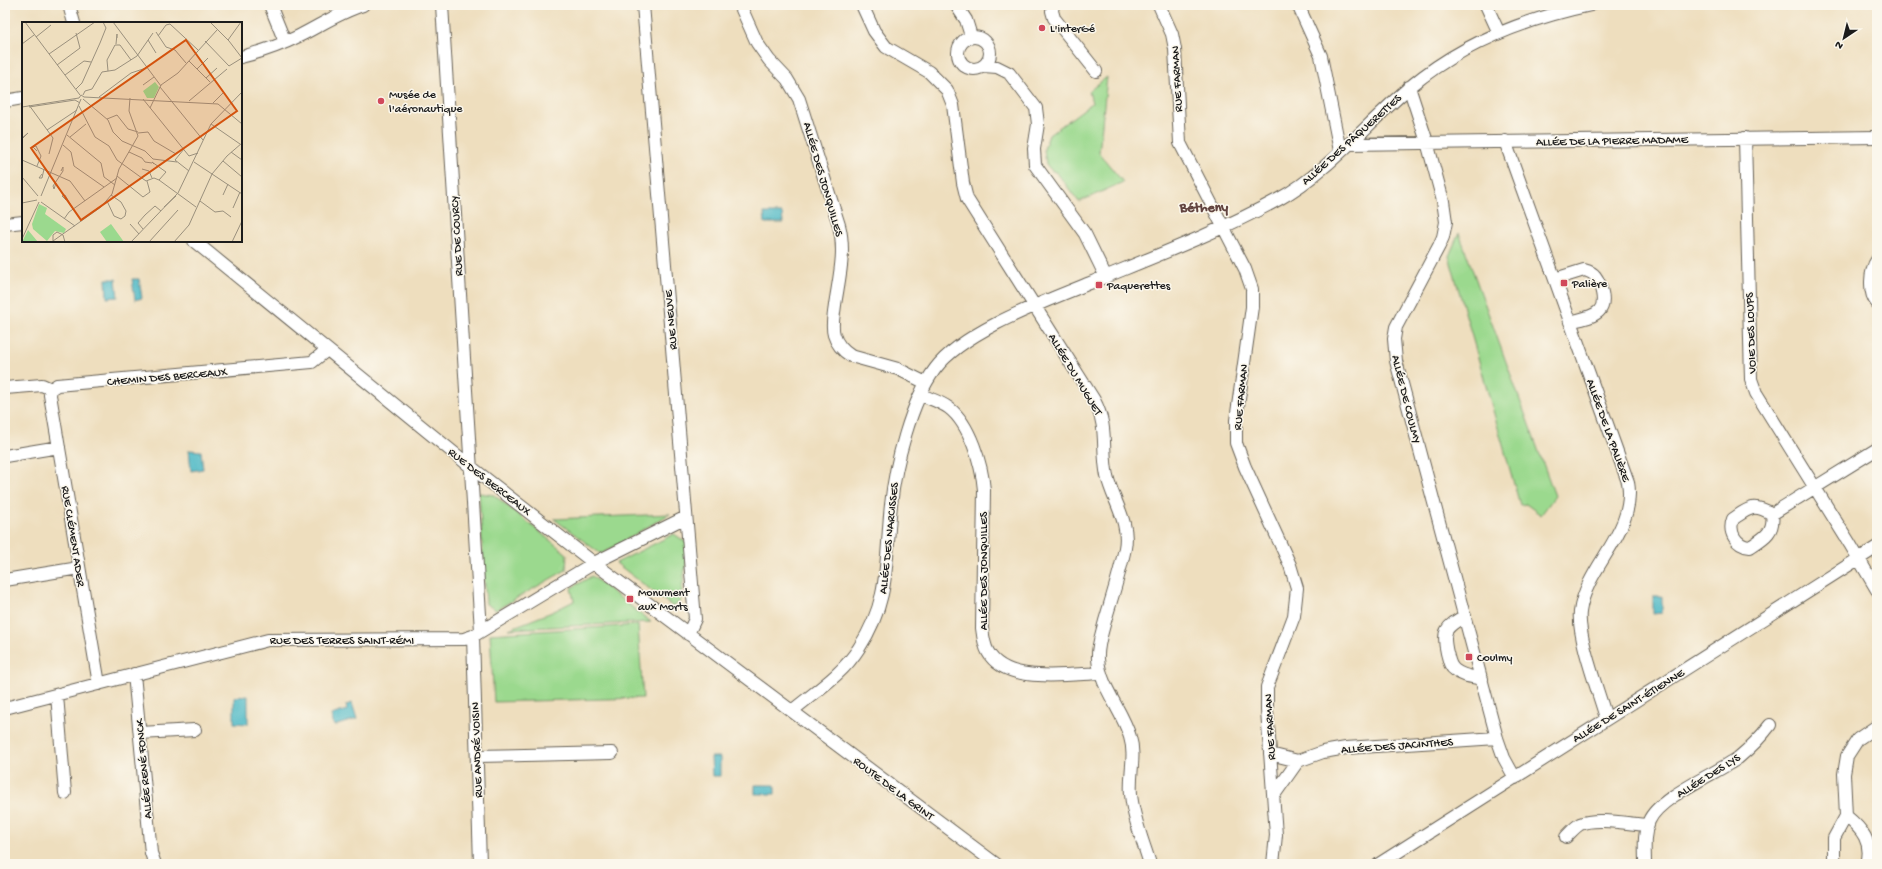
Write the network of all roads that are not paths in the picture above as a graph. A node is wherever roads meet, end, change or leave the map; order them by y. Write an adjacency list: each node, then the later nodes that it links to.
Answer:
1 (69, 5): 16 (street)
2 (270, 5): 19 (street)
3 (363, 5): 19 (street)
4 (442, 5): 49 (street, RUE DE COURCY)
5 (643, 5): 52 (street, RUE NEUVE)
6 (740, 5): 42 (street, ALLÉE DES JONQUILLES)
7 (862, 5): 39 (street, ALLÉE DU MUGUET)
8 (956, 5): 18 (street)
9 (1053, 5): 22 (street)
10 (1159, 5): 33 (street, RUE FARMAN)
11 (1298, 5): 30 (street)
12 (1486, 5): 17 (street)
13 (1568, 5): 15 (street)
14 (1591, 5): 15 (street, ALLÉE DES PÂQUERETTES)
15 (1556, 13): 17 (street, ALLÉE DES PÂQUERETTES)
16 (74, 22)
17 (1499, 33): 23 (street, ALLÉE DES PÂQUERETTES)
18 (971, 36): 21 (street); 21 (street)
19 (285, 42): 20 (street)
20 (242, 57)
21 (984, 66): 36 (street)
22 (1096, 71)
23 (1409, 87): 29 (street, ALLÉE DE COULMY); 30 (street, ALLÉE DES PÂQUERETTES)
24 (22, 98): 25 (street)
25 (5, 101)
26 (1877, 137): 27 (street, ALLÉE DE LA PIERRE MADAME)
27 (1745, 138): 28 (street, ALLÉE DE LA PIERRE MADAME); 50 (street, VOIE DES LOUPS)
28 (1505, 141): 29 (street, ALLÉE DE LA PIERRE MADAME); 37 (street, ALLÉE DE LA PALIÈRE)
29 (1427, 142): 30 (street, ALLÉE DE LA PIERRE MADAME); 59 (street, ALLÉE DE COULMY)
30 (1344, 147): 33 (street, ALLÉE DES PÂQUERETTES)
31 (22, 222): 32 (street)
32 (5, 224)
33 (1223, 226): 36 (street, ALLÉE DES PÂQUERETTES); 76 (street, RUE FARMAN)
34 (195, 242): 41 (street, RUE DES BERCEAUX)
35 (1877, 260): 38 (street)
36 (1106, 276): 39 (street, ALLÉE DES PÂQUERETTES)
37 (1555, 280): 40 (street, ALLÉE DE LA PALIÈRE); 40 (street)
38 (1877, 303)
39 (1034, 306): 42 (street, ALLÉE DES PÂQUERETTES); 62 (street, ALLÉE DU MUGUET)
40 (1570, 322): 69 (street, ALLÉE DE LA PALIÈRE)
41 (327, 350): 44 (street, CHEMIN DES BERCEAUX); 49 (street, RUE DES BERCEAUX)
42 (926, 383): 45 (street, ALLÉE DES NARCISSES)
43 (5, 388): 44 (street, CHEMIN DES BERCEAUX)
44 (51, 389): 46 (street, RUE CLÉMENT ADER)
45 (921, 395): 62 (street, ALLÉE DES JONQUILLES); 68 (street, ALLÉE DES NARCISSES)
46 (59, 446): 48 (street); 56 (street, RUE CLÉMENT ADER)
47 (1877, 449): 50 (street)
48 (5, 456)
49 (471, 466): 55 (street, RUE DES BERCEAUX); 60 (street, RUE ANDRÉ VOISIN)
50 (1816, 488): 51 (street); 54 (street, VOIE DES LOUPS)
51 (1772, 514)
52 (686, 517): 55 (street, RUE DES TERRES SAINT-RÉMI); 61 (street, RUE NEUVE)
53 (1877, 547): 54 (street, ALLÉE DE SAINT-ÉTIENNE)
54 (1859, 559): 58 (street, VOIE DES LOUPS); 69 (street, ALLÉE DE SAINT-ÉTIENNE)
55 (594, 563): 60 (street, RUE DES TERRES SAINT-RÉMI); 61 (street, RUE DES BERCEAUX)
56 (80, 568): 57 (street); 65 (street, RUE CLÉMENT ADER)
57 (5, 580)
58 (1877, 590)
59 (1465, 616): 64 (street, ALLÉE DE COULMY); 64 (street)
60 (477, 633): 63 (street, RUE DES TERRES SAINT-RÉMI); 77 (street, RUE ANDRÉ VOISIN)
61 (688, 634): 68 (street, RUE DES BERCEAUX)
62 (1101, 673): 88 (street, ALLÉE DU MUGUET)
63 (134, 674): 65 (street, RUE DES TERRES SAINT-RÉMI); 73 (street, ALLÉE RENÉ FONCK)
64 (1482, 679): 74 (street, ALLÉE DE COULMY)
65 (99, 684): 66 (street, RUE DES TERRES SAINT-RÉMI)
66 (57, 695): 67 (street, RUE DES TERRES SAINT-RÉMI); 80 (street)
67 (5, 708)
68 (792, 712): 87 (street, ROUTE DE LA GRINT)
69 (1606, 718): 79 (street, ALLÉE DE SAINT-ÉTIENNE)
70 (1770, 725): 83 (street, ALLÉE DES LYS)
71 (1877, 726): 82 (street)
72 (195, 730): 73 (street)
73 (140, 733): 85 (street, ALLÉE RENÉ FONCK)
74 (1497, 738): 78 (street, ALLÉE DES JACINTHES); 79 (street, ALLÉE DE COULMY)
75 (612, 753): 77 (street)
76 (1270, 754): 78 (street); 81 (street, RUE FARMAN)
77 (476, 756): 86 (street, RUE ANDRÉ VOISIN)
78 (1298, 761): 81 (street)
79 (1515, 778): 90 (street, ALLÉE DE SAINT-ÉTIENNE)
80 (65, 793)
81 (1274, 794): 89 (street, RUE FARMAN)
82 (1846, 816): 92 (street); 93 (street)
83 (1647, 825): 84 (street); 91 (street, ALLÉE DES LYS)
84 (1566, 837)
85 (154, 864)
86 (480, 864)
87 (996, 864)
88 (1150, 864)
89 (1273, 864)
90 (1379, 864)
91 (1645, 864)
92 (1836, 864)
93 (1867, 864)

